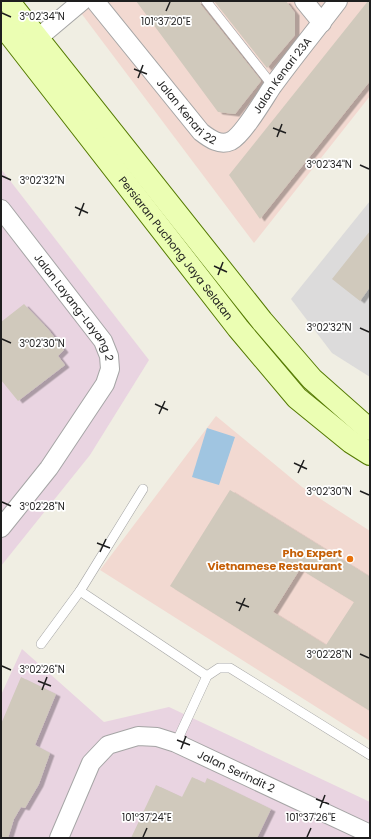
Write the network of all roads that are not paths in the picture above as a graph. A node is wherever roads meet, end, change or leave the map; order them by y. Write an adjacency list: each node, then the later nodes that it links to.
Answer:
1 (8, 1): 9 (main road, Persiaran Puchong Jaya Selatan)
2 (82, 1): 9 (street)
3 (95, 1): 11 (street, Jalan Kenari 22)
4 (206, 1): 10 (lane)
5 (304, 1): 8 (street)
6 (338, 1): 8 (street, Jalan Kenari 23A)
7 (1, 23): 14 (main road, Persiaran Puchong Jaya Selatan)
8 (322, 23): 10 (street, Jalan Kenari 23A)
9 (38, 38): 13 (main road, Persiaran Puchong Jaya Selatan)
10 (273, 86): 11 (street, Jalan Kenari 23A)
11 (222, 143)
12 (1, 209): 16 (street, Jalan Layang-Layang 2)
13 (370, 429)
14 (370, 454)
15 (143, 489): 17 (lane)
16 (1, 528)
17 (80, 591): 18 (lane); 19 (lane)
18 (41, 644)
19 (207, 676): 20 (lane); 21 (lane)
20 (176, 743): 22 (street, Jalan Serindit 2); 23 (street, Jalan Serindit 2)
21 (370, 755)
22 (370, 834)
23 (59, 838)

